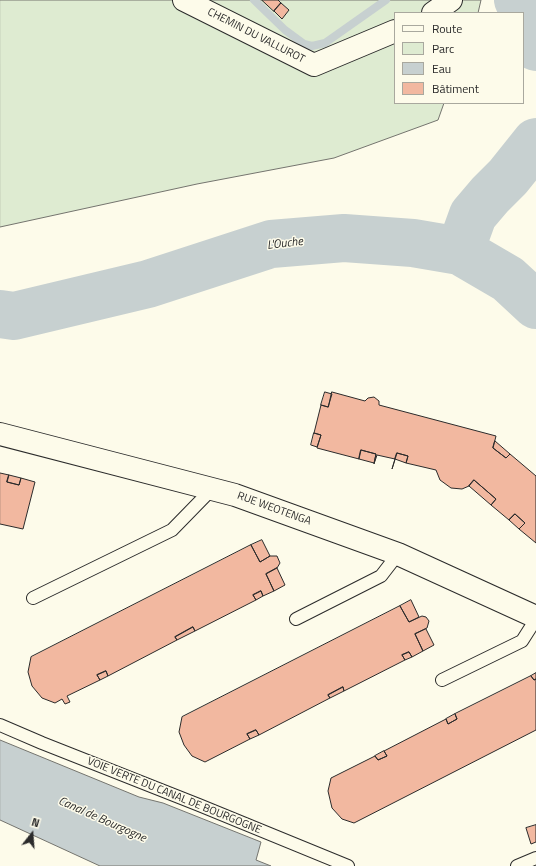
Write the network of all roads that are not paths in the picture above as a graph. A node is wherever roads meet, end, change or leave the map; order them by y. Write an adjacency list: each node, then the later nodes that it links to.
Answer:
1 (184, 0): 4 (street, CHEMIN DU VALLUROT)
2 (451, 0): 3 (street)
3 (434, 12)
4 (394, 31)
5 (0, 434): 6 (street, RUE WEOTENGA)
6 (212, 489): 7 (street, RUE WEOTENGA); 8 (lane)
7 (398, 554): 9 (street, RUE WEOTENGA); 10 (lane)
8 (33, 598)
9 (536, 618): 11 (lane)
10 (296, 619)
11 (442, 680)
12 (0, 725): 14 (lane, VOIE VERTE DU CANAL DE BOURGOGNE)
13 (536, 858): 15 (lane)
14 (348, 866)
15 (517, 866)

